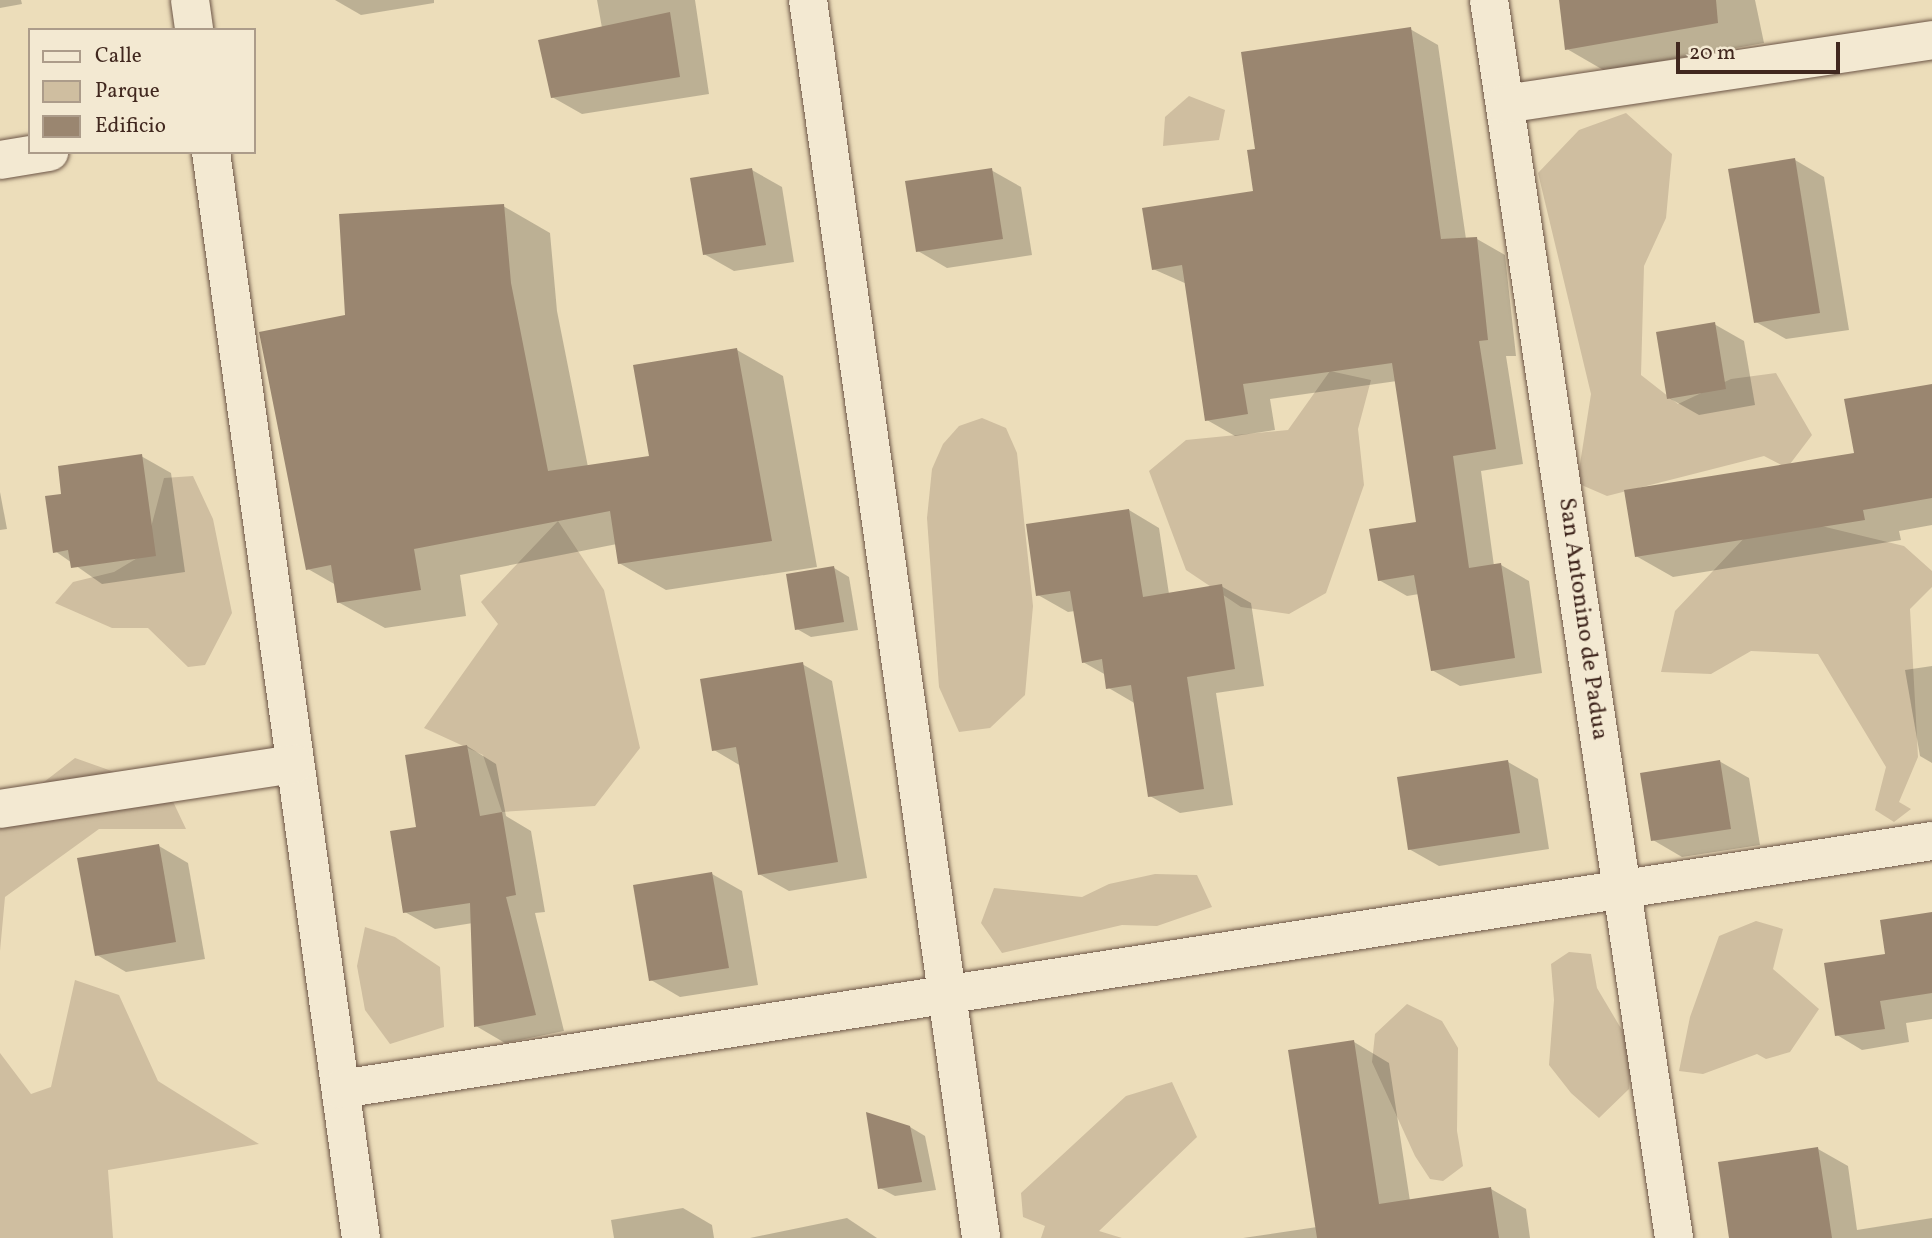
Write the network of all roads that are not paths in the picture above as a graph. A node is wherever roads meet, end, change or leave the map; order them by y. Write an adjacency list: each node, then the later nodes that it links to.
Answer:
1 (190, 0): 4 (street)
2 (808, 0): 14 (street)
3 (1489, 0): 6 (street, San Antonino de Padua)
4 (194, 28)
5 (1932, 40): 6 (street)
6 (1505, 104): 13 (street, San Antonino de Padua)
7 (37, 154): 9 (street)
8 (211, 154): 10 (street)
9 (0, 160)
10 (295, 764): 11 (street); 15 (street)
11 (0, 809)
12 (1932, 841): 13 (street)
13 (1622, 890): 14 (street); 18 (street, San Antonino de Padua)
14 (944, 995): 15 (street); 17 (street)
15 (341, 1089): 16 (street)
16 (361, 1238)
17 (981, 1238)
18 (1674, 1238)

